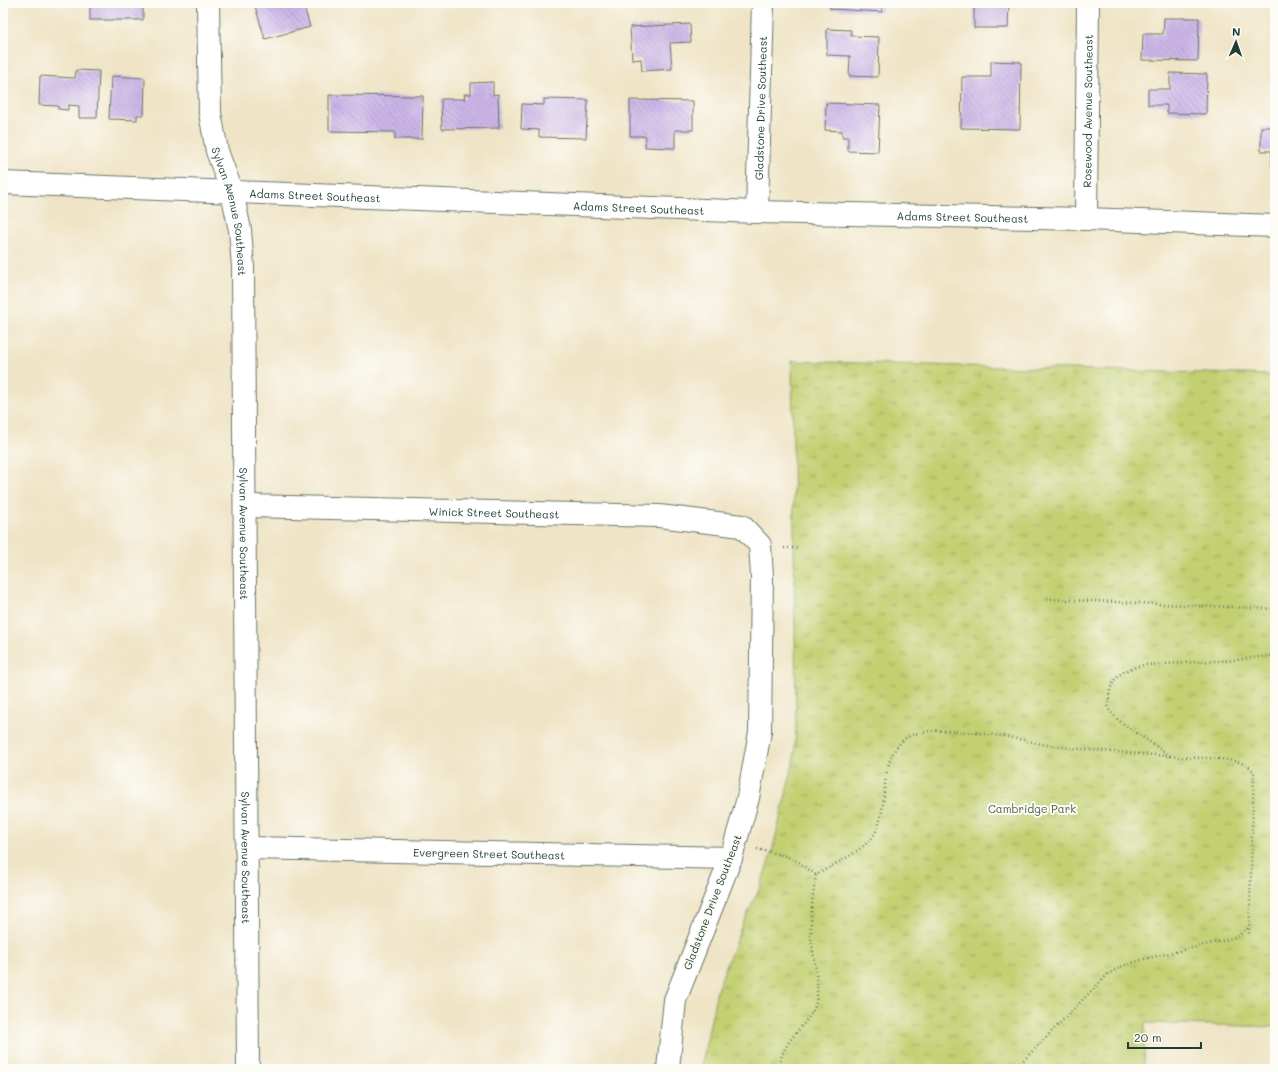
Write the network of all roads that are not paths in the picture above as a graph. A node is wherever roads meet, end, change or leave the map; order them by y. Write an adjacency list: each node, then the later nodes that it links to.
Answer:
1 (208, 3): 5 (street, Sylvan Avenue Southeast)
2 (763, 3): 6 (street, Gladstone Drive Southeast)
3 (1088, 3): 7 (street, Rosewood Avenue Southeast)
4 (3, 183): 5 (street, Adams Street Southeast)
5 (232, 192): 6 (street, Adams Street Southeast); 9 (street, Sylvan Avenue Southeast)
6 (757, 212): 7 (street, Adams Street Southeast)
7 (1086, 219): 8 (street, Adams Street Southeast)
8 (1275, 226)
9 (245, 506): 10 (street, Winick Street Southeast); 11 (street, Sylvan Avenue Southeast)
10 (742, 526): 12 (street, Gladstone Drive Southeast)
11 (246, 848): 12 (street, Evergreen Street Southeast); 13 (street, Sylvan Avenue Southeast)
12 (733, 851): 14 (street, Gladstone Drive Southeast)
13 (248, 1069)
14 (668, 1069)

